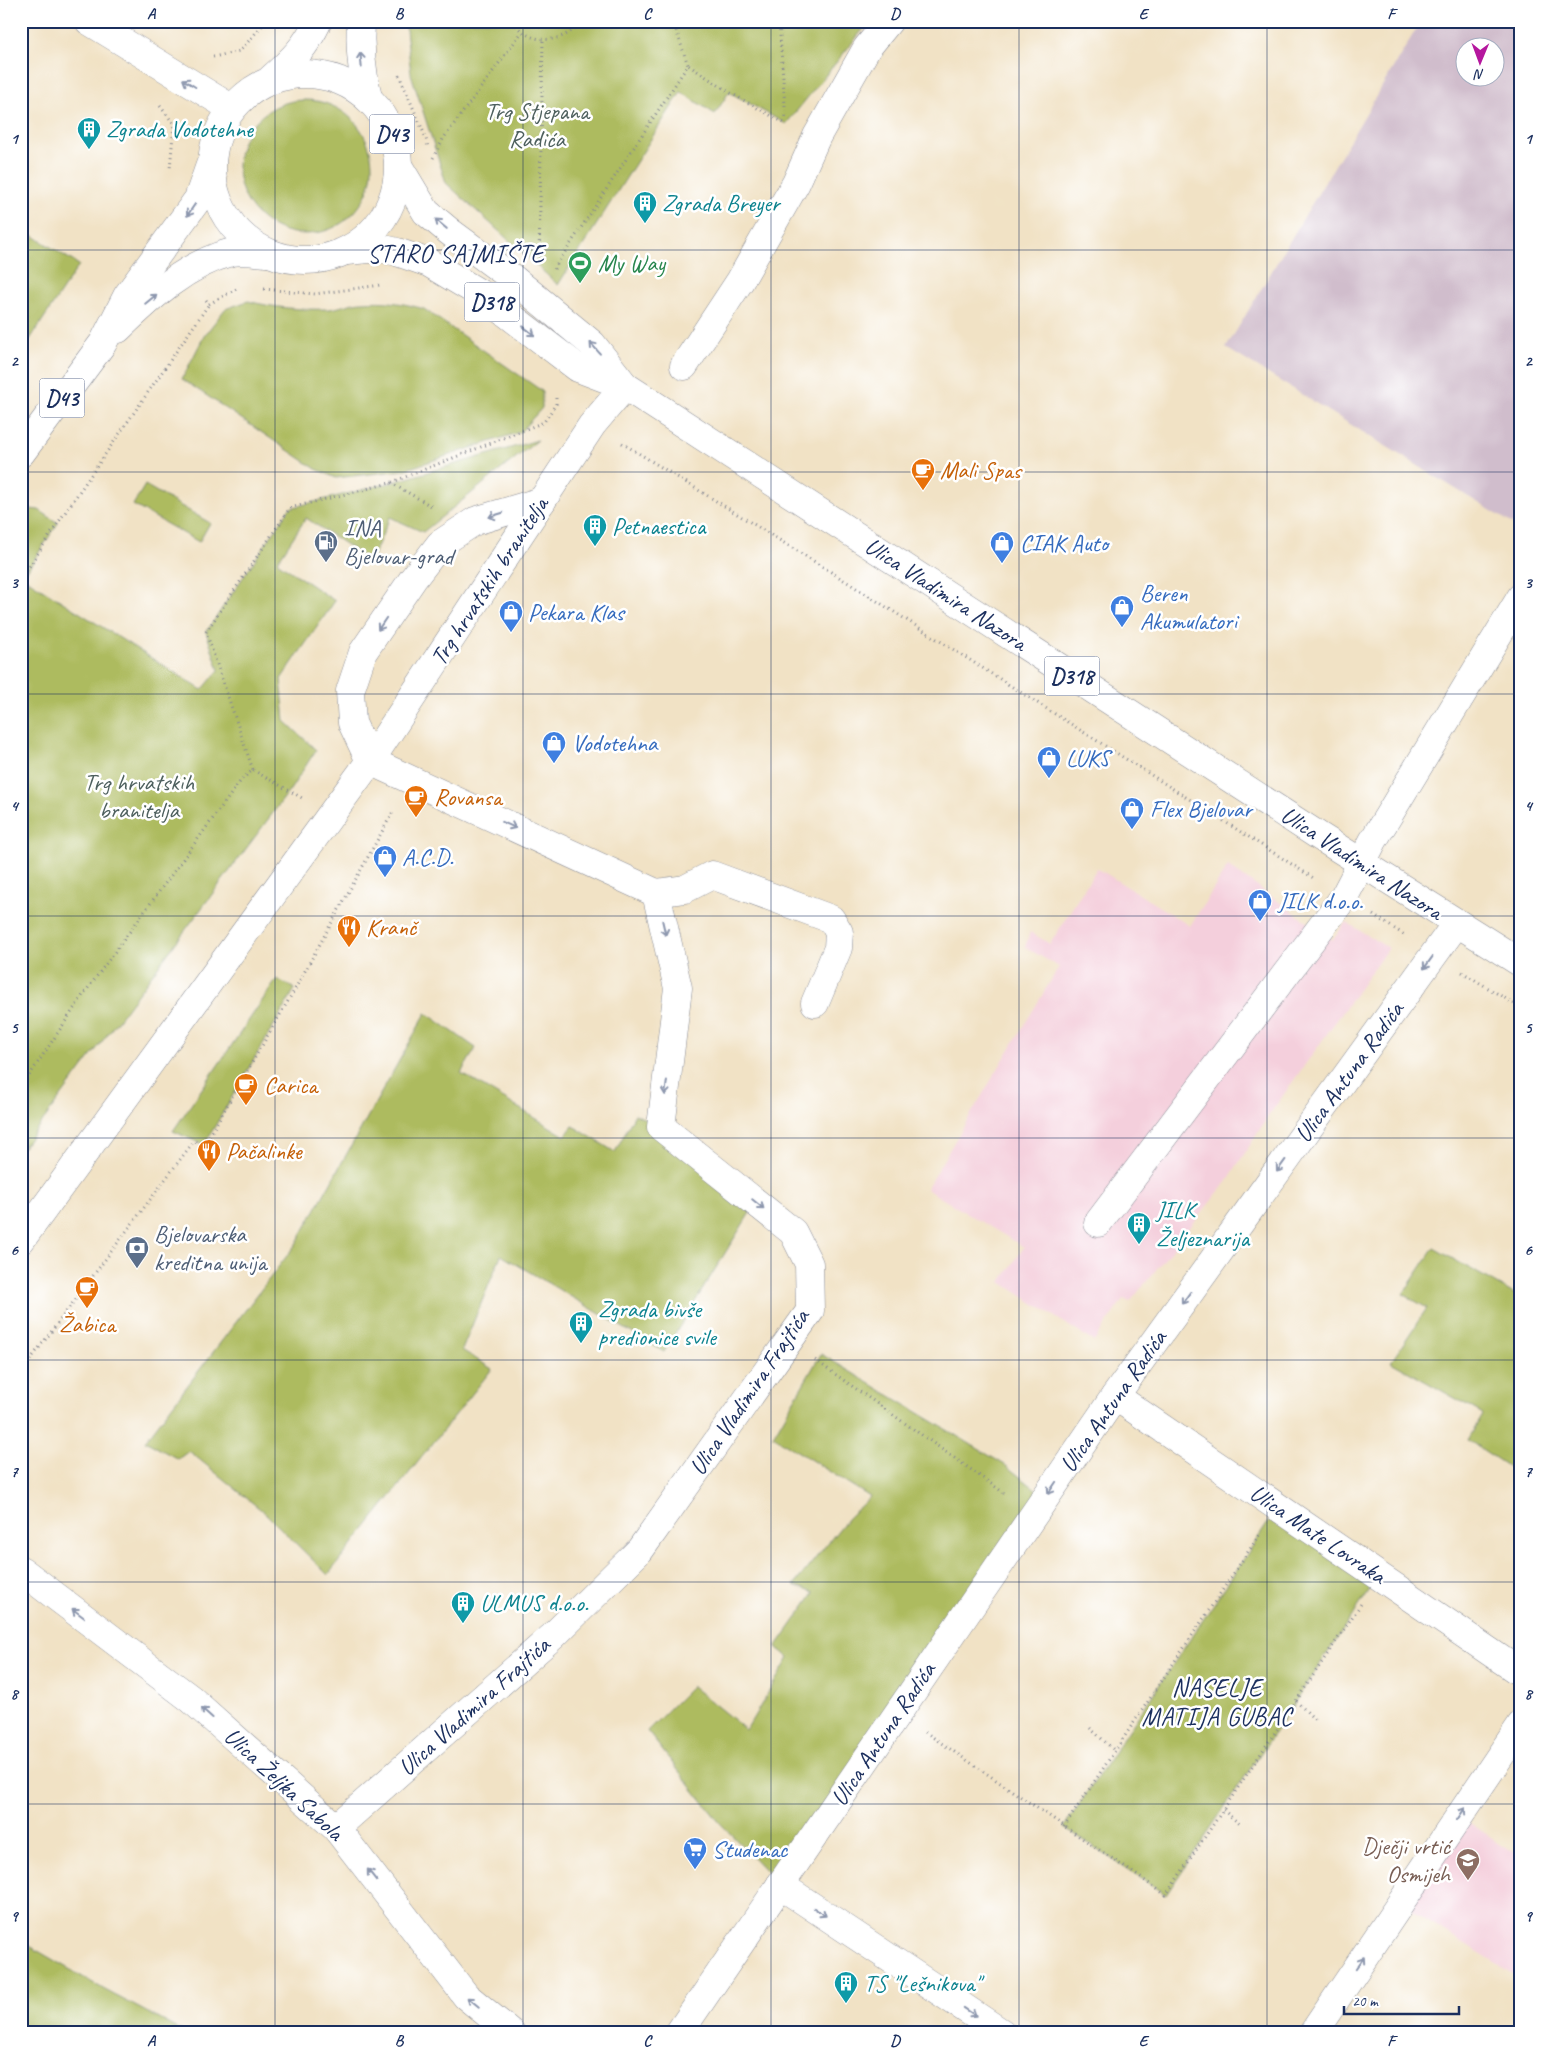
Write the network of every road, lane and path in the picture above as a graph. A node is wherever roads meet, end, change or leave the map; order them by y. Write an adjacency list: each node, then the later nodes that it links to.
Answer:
1 (88, 21): 14 (street, one-way to 1)
2 (318, 21): 12 (street, D43)
3 (361, 21): 13 (street, D43, one-way to 3)
4 (513, 21): 9 (path)
5 (581, 21): 10 (path)
6 (674, 21): 11 (path)
7 (779, 21): 15 (path)
8 (889, 21): 16 (street)
9 (522, 32): 10 (path); 17 (path)
10 (543, 40): 22 (path)
11 (688, 65): 15 (path); 23 (path)
12 (270, 80): 13 (street, D43); 14 (street, D43)
13 (368, 98): 19 (street, D43)
14 (231, 108): 18 (street, D43)
15 (786, 124): 16 (path)
16 (817, 136): 26 (street)
17 (430, 164)
18 (210, 165): 21 (street, D43); 25 (street, D43, one-way to 25)
19 (399, 167): 20 (street, D43); 27 (street, D318, one-way to 19)
20 (346, 251): 21 (street, D43); 27 (street, D318, one-way to 27)
21 (266, 253): 25 (street, D43, one-way to 21)
22 (539, 264)
23 (552, 272)
24 (209, 304): 35 (path)
25 (102, 344): 31 (street, D43)
26 (684, 366)
27 (625, 386): 30 (street, Trg hrvatskih branitelja); 41 (street, Ulica Vladimira Nazora / D318)
28 (549, 389): 29 (path)
29 (556, 395): 30 (path); 32 (path)
30 (592, 425): 33 (street, Trg hrvatskih branitelja); 43 (path)
31 (21, 453)
32 (390, 483): 34 (path); 38 (path)
33 (542, 501): 34 (street, one-way to 34); 37 (street, Trg hrvatskih branitelja)
34 (464, 528): 37 (street, one-way to 37)
35 (21, 579)
36 (1521, 597): 41 (street)
37 (370, 761): 39 (street); 40 (street, Trg hrvatskih branitelja)
38 (253, 770): 40 (path); 49 (path)
39 (410, 780): 42 (street, one-way to 42); 53 (path)
40 (330, 816): 51 (street, Trg hrvatskih branitelja)
41 (1361, 862): 43 (street); 44 (street, Ulica Vladimira Nazora / D318)
42 (656, 892): 47 (street); 52 (street, Ulica Vladimira Frajtića, one-way to 52)
43 (1344, 897): 45 (path); 50 (street)
44 (1456, 924): 45 (street, Ulica Antuna Radića); 46 (street, Ulica Vladimira Nazora / D318)
45 (1434, 954): 48 (path); 54 (street, Ulica Antuna Radića, one-way to 54)
46 (1521, 963)
47 (815, 1004)
48 (1521, 1008)
49 (21, 1088)
50 (1098, 1224)
51 (21, 1240)
52 (788, 1341): 56 (path); 69 (street, Ulica Vladimira Frajtića)
53 (21, 1372)
54 (1115, 1396): 55 (street, Ulica Mate Lovraka); 56 (street, Ulica Antuna Radića, one-way to 56)
55 (1278, 1508): 58 (street, Ulica Mate Lovraka); 65 (path)
56 (1034, 1514): 61 (street, Ulica Antuna Radića)
57 (21, 1570): 69 (street, Ulica Željka Sabola, one-way to 57)
58 (1379, 1576): 59 (street, Ulica Mate Lovraka); 60 (path)
59 (1521, 1673)
60 (1296, 1701): 62 (path); 66 (path)
61 (898, 1714): 68 (path); 70 (street, Ulica Antuna Radića)
62 (1315, 1720)
63 (1521, 1725): 74 (street, one-way to 63)
64 (1090, 1728): 65 (path)
65 (1115, 1751): 68 (path)
66 (1223, 1810): 67 (path); 68 (path)
67 (1241, 1825)
68 (1064, 1826)
69 (336, 1828): 71 (street, Ulica Željka Sabola, one-way to 69)
70 (780, 1885): 72 (street, Ulica Antuna Radića); 73 (street, one-way to 73)
71 (511, 2033)
72 (679, 2033)
73 (1002, 2033)
74 (1314, 2033)

